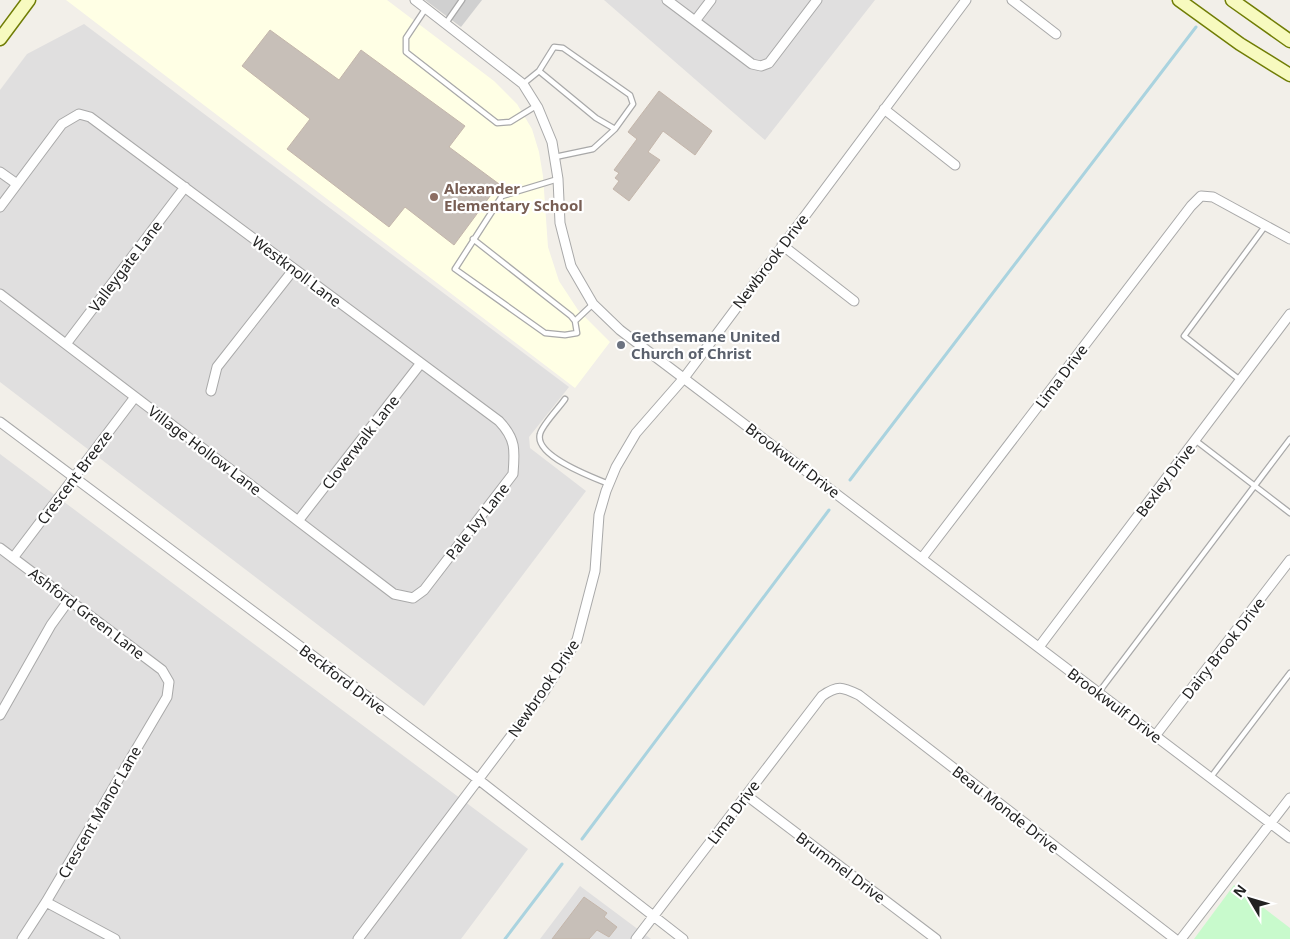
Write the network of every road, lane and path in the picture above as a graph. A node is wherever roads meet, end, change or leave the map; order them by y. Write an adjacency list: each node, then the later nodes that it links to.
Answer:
1 (29, 0): 15 (main road)
2 (415, 0): 11 (street, Brookwulf Drive)
3 (462, 0): 13 (lane)
4 (667, 0): 12 (street)
5 (711, 0): 12 (street)
6 (817, 0): 12 (street)
7 (966, 0): 21 (street, Newbrook Drive)
8 (1012, 0): 14 (street)
9 (1179, 0): 18 (main road)
10 (1232, 0): 16 (main road)
11 (426, 8): 13 (street, Brookwulf Drive); 20 (lane)
12 (695, 21)
13 (446, 23): 19 (street, Brookwulf Drive)
14 (1056, 34)
15 (0, 39)
16 (1290, 41)
17 (539, 70): 19 (lane); 22 (lane); 22 (lane)
18 (1290, 75)
19 (523, 84): 20 (street, Brookwulf Drive)
20 (536, 106): 23 (street, Brookwulf Drive)
21 (884, 110): 24 (street); 33 (street, Newbrook Drive)
22 (615, 129): 23 (lane)
23 (555, 157): 26 (street, Brookwulf Drive)
24 (956, 165)
25 (0, 172): 27 (street)
26 (558, 179): 31 (lane); 37 (street, Brookwulf Drive)
27 (16, 184): 28 (street, Westknoll Lane); 29 (street)
28 (185, 187): 34 (street, Westknoll Lane); 40 (street, Valleygate Lane)
29 (1, 204)
30 (1266, 225): 32 (street); 43 (lane); 58 (street, Lima Drive)
31 (473, 239): 39 (lane); 39 (lane)
32 (1290, 239)
33 (782, 245): 36 (street); 42 (street, Newbrook Drive)
34 (294, 268): 41 (street, Westknoll Lane); 44 (street)
35 (0, 294): 40 (street, Village Hollow Lane)
36 (854, 301)
37 (594, 304): 39 (lane); 42 (street, Brookwulf Drive)
38 (1290, 314): 43 (street, Bexley Drive)
39 (575, 321)
40 (66, 344): 45 (street, Village Hollow Lane)
41 (421, 363): 48 (street, Westknoll Lane); 55 (street, Cloverwalk Lane)
42 (684, 378): 52 (street, Newbrook Drive); 58 (street, Brookwulf Drive)
43 (1240, 380): 50 (street, Bexley Drive)
44 (211, 392)
45 (135, 396): 51 (street, Crescent Breeze); 55 (street, Village Hollow Lane)
46 (565, 399): 52 (lane)
47 (0, 422): 51 (street, Beckford Drive)
48 (511, 434): 60 (street, Pale Ivy Lane)
49 (1290, 439): 53 (lane)
50 (1195, 440): 53 (lane); 62 (street, Bexley Drive)
51 (72, 478): 57 (street, Crescent Breeze); 70 (street, Beckford Drive)
52 (609, 484): 70 (street, Newbrook Drive)
53 (1255, 486): 54 (lane); 66 (lane)
54 (1290, 512)
55 (298, 521): 60 (street, Village Hollow Lane)
56 (0, 548): 57 (street, Ashford Green Lane)
57 (13, 558): 61 (street, Ashford Green Lane)
58 (922, 558): 62 (street, Brookwulf Drive)
59 (1290, 560): 68 (street, Dairy Brook Drive)
60 (413, 598)
61 (69, 600): 64 (street, Ashford Green Lane); 67 (street)
62 (1040, 647): 66 (street, Brookwulf Drive)
63 (1290, 673): 69 (lane)
64 (169, 682): 75 (street, Crescent Manor Lane)
65 (834, 688): 71 (street, Lima Drive); 83 (street, Beau Monde Drive)
66 (1099, 692): 68 (street, Brookwulf Drive)
67 (0, 714)
68 (1155, 736): 69 (street, Brookwulf Drive)
69 (1210, 777): 73 (street, Brookwulf Drive)
70 (479, 780): 76 (street, Beckford Drive); 79 (street, Newbrook Drive)
71 (746, 795): 76 (street, Lima Drive); 82 (street, Brummel Drive)
72 (1290, 798): 73 (street)
73 (1271, 822): 74 (street, Brookwulf Drive); 84 (street)
74 (1290, 838)
75 (46, 902): 77 (street, Crescent Manor Lane); 78 (street)
76 (653, 917): 80 (street, Lima Drive); 81 (street, Beckford Drive)
77 (22, 939)
78 (115, 939)
79 (358, 939)
80 (636, 939)
81 (683, 939)
82 (936, 939)
83 (1175, 939)
84 (1181, 939)

